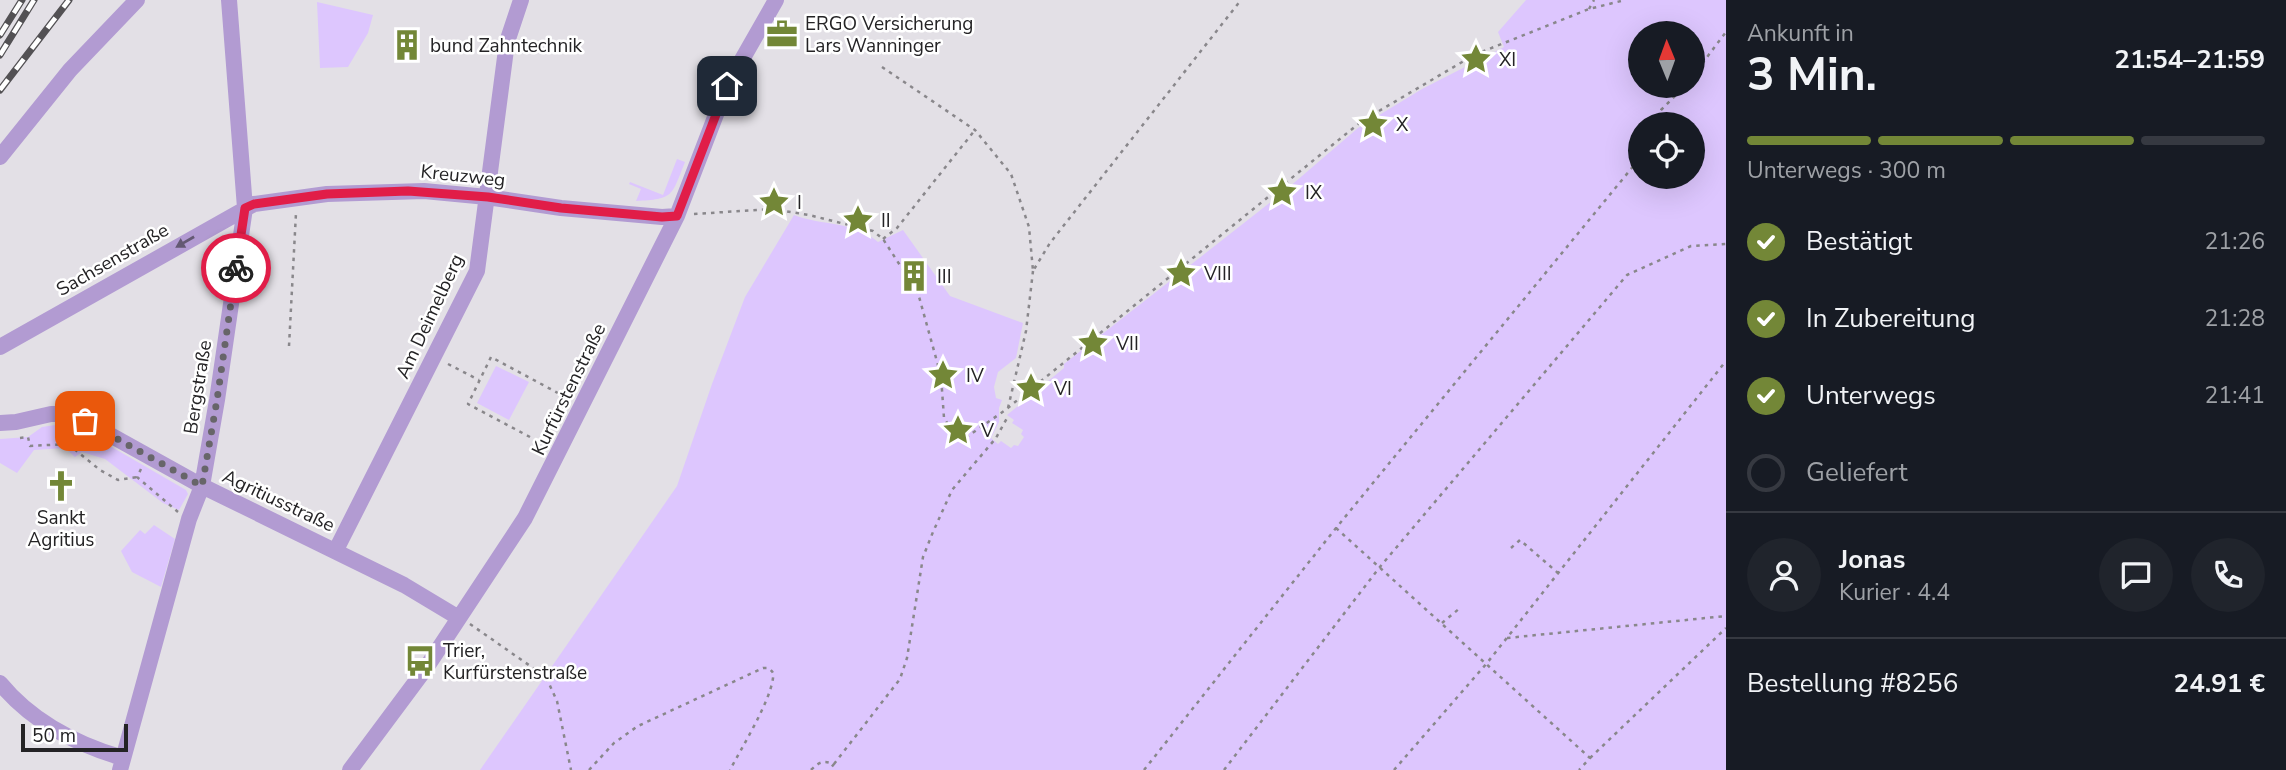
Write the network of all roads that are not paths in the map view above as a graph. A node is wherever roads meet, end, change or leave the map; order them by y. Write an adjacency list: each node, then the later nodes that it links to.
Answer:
1 (137, 0): 5 (street)
2 (229, 0): 7 (street, Bergstraße)
3 (521, 0): 6 (street, Am Deimelberg)
4 (776, 0): 8 (street, Kurfürstenstraße)
5 (0, 157)
6 (488, 197): 7 (street, Kreuzweg); 8 (street, Kreuzweg); 12 (street, Am Deimelberg)
7 (245, 208): 9 (street, Sachsenstraße, one-way to 9); 11 (street, Bergstraße)
8 (677, 216): 13 (street, Kurfürstenstraße)
9 (0, 347)
10 (0, 423): 11 (street, Agritiusstraße)
11 (202, 486): 12 (street, Agritiusstraße); 15 (street, Bergstraße)
12 (336, 550): 13 (street, Agritiusstraße)
13 (463, 620): 16 (street, Kurfürstenstraße)
14 (0, 683): 15 (street)
15 (121, 764)
16 (350, 770)

